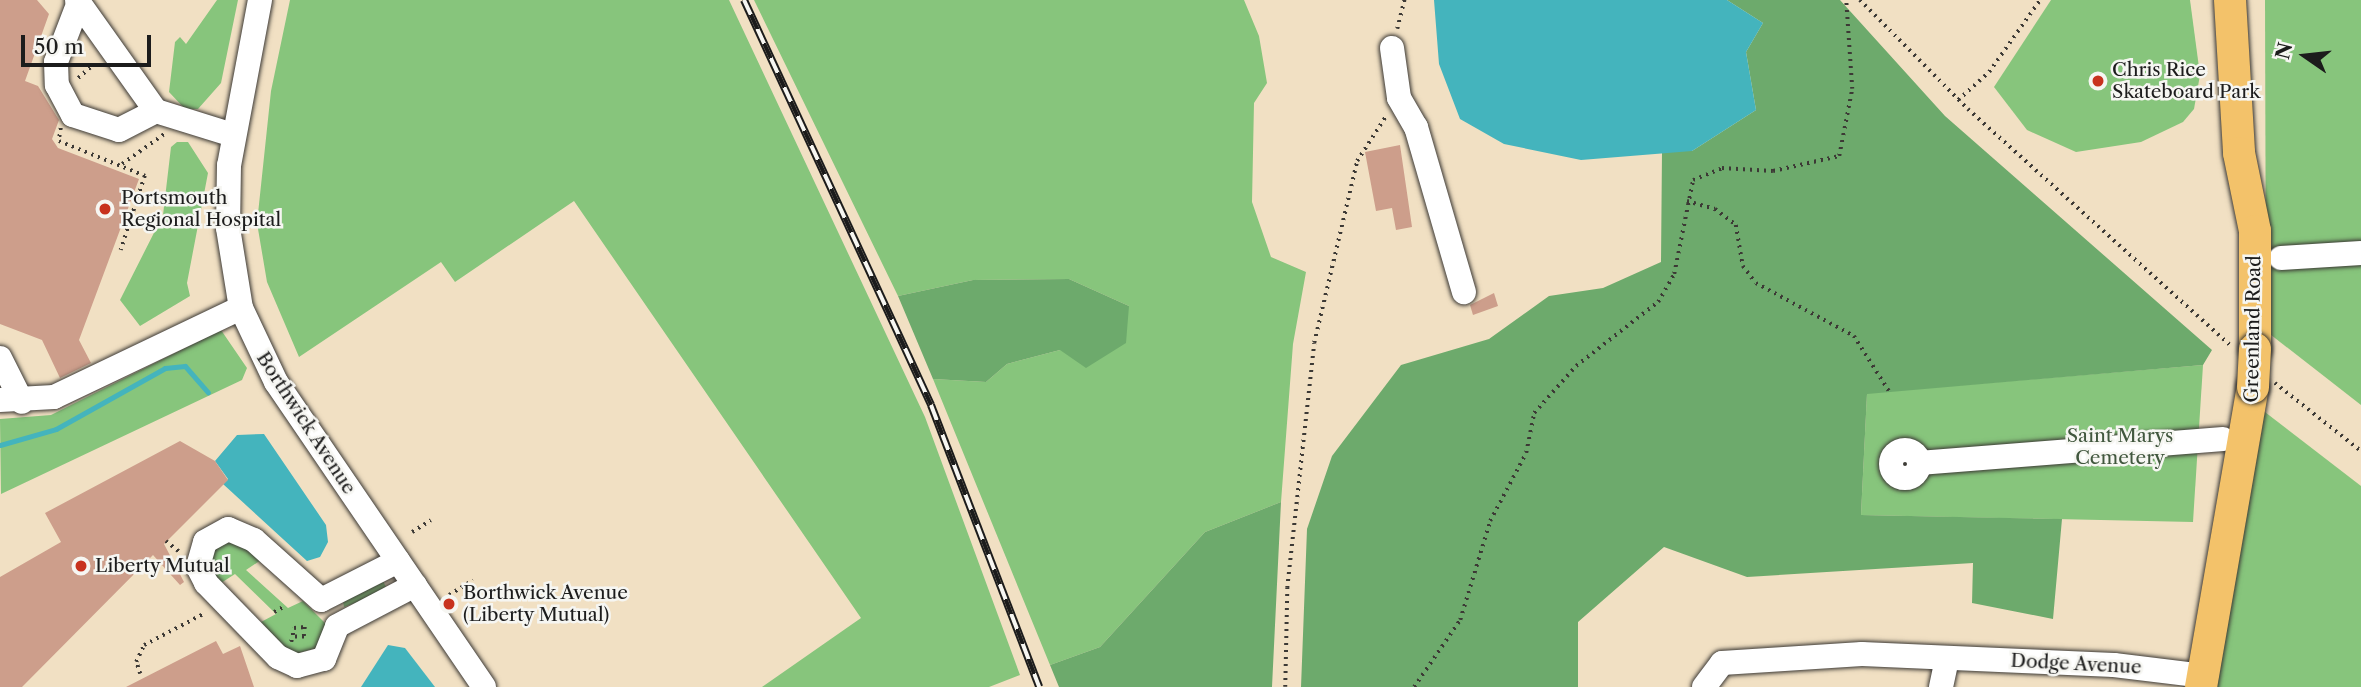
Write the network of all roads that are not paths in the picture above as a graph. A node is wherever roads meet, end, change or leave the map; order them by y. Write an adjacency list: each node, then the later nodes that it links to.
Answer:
1 (260, 0): 6 (street, Borthwick Avenue)
2 (2230, 0): 13 (main road, Greenland Road)
3 (78, 1): 5 (street); 5 (street)
4 (1392, 48): 9 (street)
5 (162, 121): 6 (street)
6 (233, 135): 10 (street, Borthwick Avenue)
7 (2361, 253): 8 (street)
8 (2281, 258)
9 (1464, 292)
10 (241, 308): 12 (street); 15 (street, Borthwick Avenue)
11 (0, 358): 12 (street)
12 (11, 401)
13 (2231, 445): 14 (street); 20 (main road, Greenland Road)
14 (1919, 463)
15 (398, 561): 16 (street, Borthwick Avenue); 17 (street)
16 (415, 585): 18 (street); 21 (street, Borthwick Avenue)
17 (321, 600): 18 (street); 18 (street)
18 (337, 626)
19 (1947, 659): 20 (street, Dodge Avenue); 22 (street, Dodge Avenue); 23 (street)
20 (2202, 682)
21 (484, 687)
22 (1704, 687)
23 (1941, 687)

